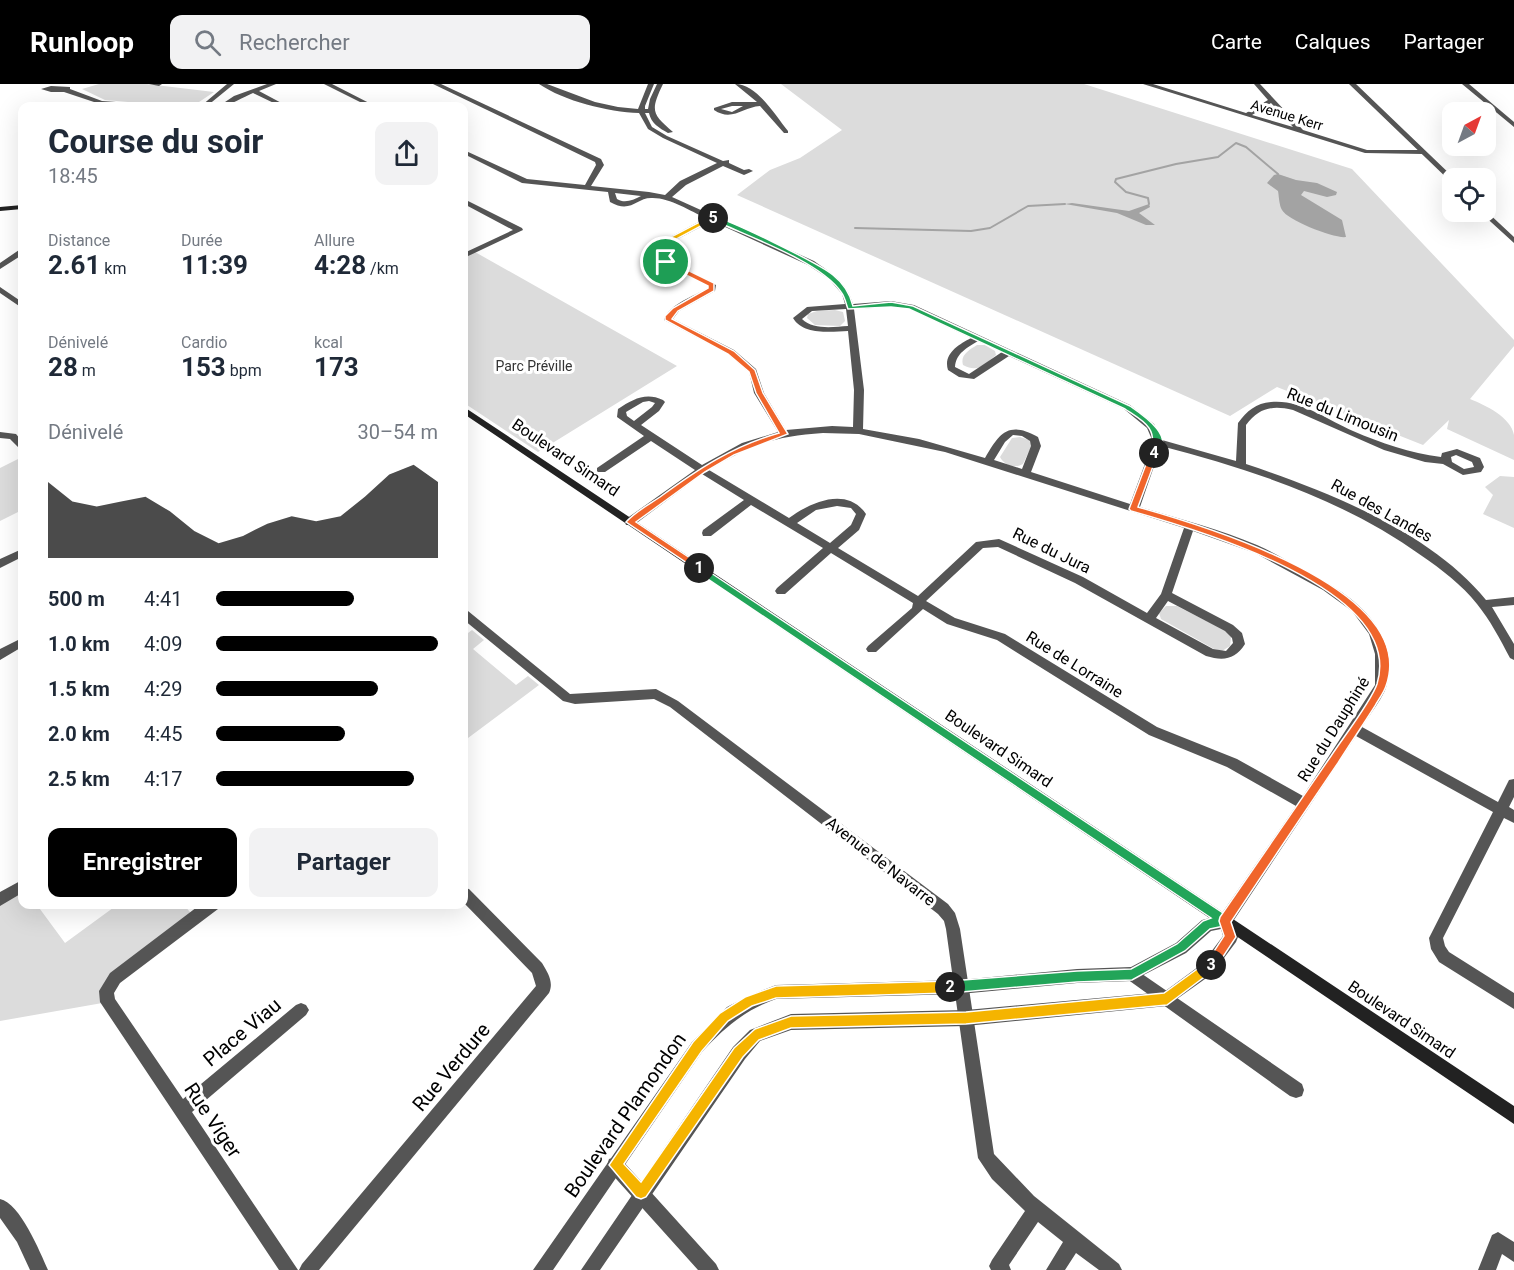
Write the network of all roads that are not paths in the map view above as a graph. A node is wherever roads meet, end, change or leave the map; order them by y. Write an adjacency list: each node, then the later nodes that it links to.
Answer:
1 (152, 84): 2 (street)
2 (159, 84)
3 (231, 84): 19 (street)
4 (273, 84): 16 (street)
5 (327, 84): 22 (street)
6 (436, 84): 35 (street)
7 (542, 84): 25 (street)
8 (651, 84): 25 (street)
9 (660, 84): 26 (street)
10 (738, 84): 23 (street)
11 (1146, 84): 27 (street, Avenue Kerr)
12 (1257, 84): 17 (street)
13 (1352, 84): 31 (street)
14 (1465, 84): 28 (street)
15 (68, 88): 18 (street)
16 (254, 91): 20 (street); 21 (street)
17 (1272, 100): 27 (street); 30 (street)
18 (98, 102)
19 (209, 102)
20 (228, 102)
21 (276, 102)
22 (364, 102)
23 (761, 104): 24 (street); 29 (street)
24 (748, 106)
25 (641, 111): 26 (street); 33 (street)
26 (651, 111): 33 (street)
27 (1247, 115): 30 (street, Avenue Kerr)
28 (1514, 125)
29 (786, 132)
30 (1302, 132): 31 (street, Avenue Kerr)
31 (1422, 152): 34 (street)
32 (468, 155): 35 (street)
33 (726, 162): 38 (street)
34 (1442, 171)
35 (587, 187): 36 (street)
36 (611, 189): 37 (street); 37 (street)
37 (649, 194): 38 (street)
38 (667, 198): 44 (street)
39 (18, 202): 40 (main road)
40 (0, 203)
41 (468, 204): 48 (street)
42 (18, 207): 43 (main road)
43 (0, 209)
44 (712, 218): 54 (street); 61 (street)
45 (1494, 222): 46 (street)
46 (1514, 241)
47 (18, 246): 50 (street)
48 (468, 254)
49 (18, 255): 51 (street)
50 (0, 258)
51 (0, 267)
52 (0, 289): 53 (street)
53 (18, 303)
54 (850, 308): 55 (street); 55 (street); 56 (street)
55 (853, 328): 60 (street)
56 (978, 338): 57 (street); 57 (street)
57 (1008, 352): 64 (street)
58 (468, 413): 74 (main road, Boulevard Simard)
59 (634, 426): 63 (street, Rue de Lorraine)
60 (858, 430): 61 (street, Rue du Dauphiné); 67 (street, Rue du Dauphiné)
61 (784, 434): 70 (street, Rue du Dauphiné)
62 (0, 435): 65 (street)
63 (650, 437): 69 (street); 70 (street, Rue de Lorraine)
64 (1158, 441): 68 (street, Rue des Landes); 73 (street)
65 (18, 442)
66 (1445, 461): 68 (street, Rue du Limousin)
67 (988, 462): 71 (street, Rue du Dauphiné); 71 (street)
68 (1241, 464): 85 (street, Rue des Landes)
69 (601, 470)
70 (702, 470): 72 (street, Rue de Lorraine); 74 (street, Rue du Dauphiné)
71 (1025, 474): 73 (street, Rue du Dauphiné)
72 (752, 499): 75 (street, Rue de Lorraine); 77 (street)
73 (1134, 509): 76 (street, Rue du Dauphiné)
74 (630, 522): 100 (main road, Boulevard Simard)
75 (789, 523): 78 (street, Rue de Lorraine); 78 (street)
76 (1190, 525): 82 (street); 92 (street, Rue du Dauphiné)
77 (707, 533)
78 (831, 548): 81 (street); 83 (street, Rue de Lorraine)
79 (18, 555): 80 (street)
80 (0, 564)
81 (781, 591)
82 (1166, 595): 87 (street); 87 (street, Rue du Jura)
83 (919, 601): 87 (street, Rue du Jura); 89 (street, Rue du Jura); 94 (street, Rue de Lorraine)
84 (1514, 602): 85 (street)
85 (1483, 604): 91 (street, Rue des Landes)
86 (468, 617): 102 (street, Avenue de Navarre)
87 (1149, 619)
88 (18, 644): 90 (street)
89 (872, 650)
90 (0, 655)
91 (1514, 655)
92 (1355, 729): 94 (street, Rue du Dauphiné); 95 (street)
93 (1514, 784): 95 (street)
94 (1305, 804): 100 (street, Rue du Dauphiné)
95 (1508, 813): 104 (street)
96 (18, 889): 98 (street)
97 (468, 898): 119 (street, Rue Verdure)
98 (0, 900)
99 (206, 909): 108 (street, Rue Viger)
100 (1225, 921): 101 (street, Boulevard Plamondon); 103 (street); 109 (main road, Boulevard Simard)
101 (1132, 975): 102 (street, Boulevard Plamondon); 103 (street)
102 (960, 987): 106 (street, Avenue de Navarre); 110 (street, Boulevard Plamondon)
103 (1167, 999): 106 (street); 107 (street)
104 (1514, 1002)
105 (302, 1010): 108 (street, Place Viau)
106 (966, 1018): 111 (street); 113 (street, Avenue de Navarre)
107 (1296, 1090)
108 (181, 1111): 118 (street, Rue Viger)
109 (1514, 1116)
110 (615, 1165): 111 (street); 120 (street, Boulevard Plamondon)
111 (641, 1192): 121 (street); 122 (street)
112 (0, 1208): 117 (street)
113 (1037, 1208): 114 (street, Avenue de Navarre); 123 (street)
114 (1075, 1239): 124 (street); 125 (street, Avenue de Navarre)
115 (1514, 1252): 116 (street)
116 (1488, 1269)
117 (39, 1270)
118 (289, 1270)
119 (308, 1270)
120 (543, 1270)
121 (590, 1270)
122 (710, 1270)
123 (1002, 1270)
124 (1055, 1270)
125 (1113, 1270)

